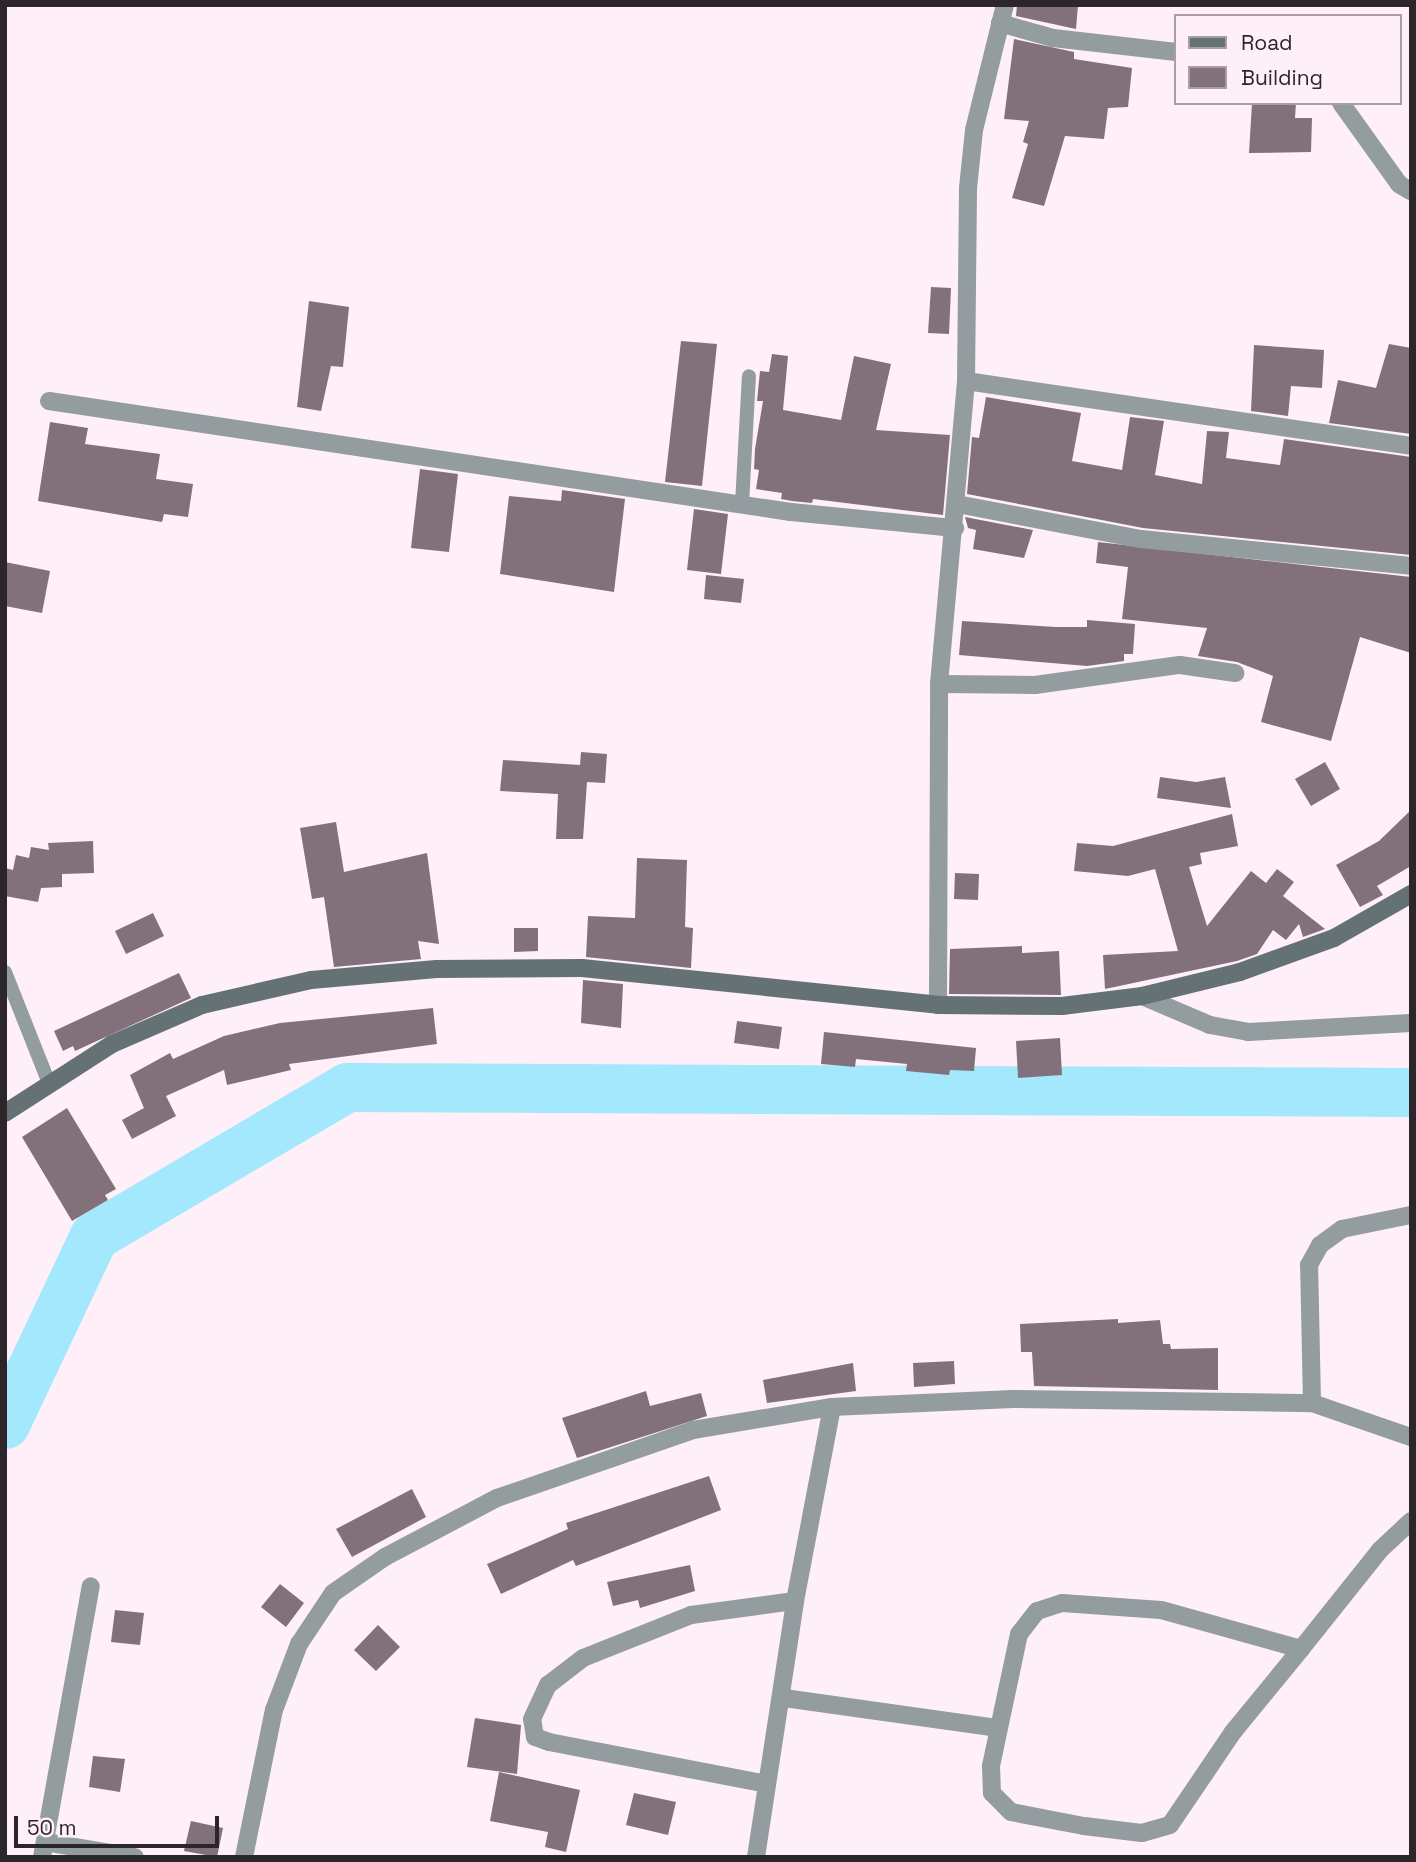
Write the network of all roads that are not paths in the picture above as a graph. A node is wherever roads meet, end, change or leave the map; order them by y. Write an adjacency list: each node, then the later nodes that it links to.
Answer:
1 (1003, 14): 2 (street); 6 (street)
2 (1174, 52)
3 (1342, 105): 4 (street)
4 (1410, 191)
5 (749, 376): 9 (lane)
6 (966, 381): 8 (street); 10 (street)
7 (49, 401): 9 (street)
8 (1411, 446)
9 (742, 504): 11 (street)
10 (957, 504): 11 (street); 12 (street)
11 (955, 528): 14 (street)
12 (1411, 566)
13 (1235, 673): 14 (street)
14 (939, 684): 18 (street)
15 (1411, 894): 17 (street)
16 (5, 972): 20 (lane)
17 (1142, 996): 18 (street); 19 (street)
18 (938, 1005): 20 (street)
19 (1411, 1023)
20 (49, 1083): 21 (street)
21 (5, 1113)
22 (1411, 1215): 23 (street)
23 (1312, 1403): 24 (street); 25 (street)
24 (832, 1407): 28 (street); 35 (street)
25 (1411, 1437)
26 (1411, 1521): 29 (street)
27 (91, 1586): 33 (street)
28 (795, 1601): 30 (street); 32 (street)
29 (1301, 1649): 31 (street); 31 (street)
30 (783, 1698): 31 (street); 32 (street)
31 (997, 1728)
32 (767, 1784): 36 (street)
33 (43, 1849): 34 (street)
34 (135, 1857)
35 (244, 1857)
36 (756, 1857)

